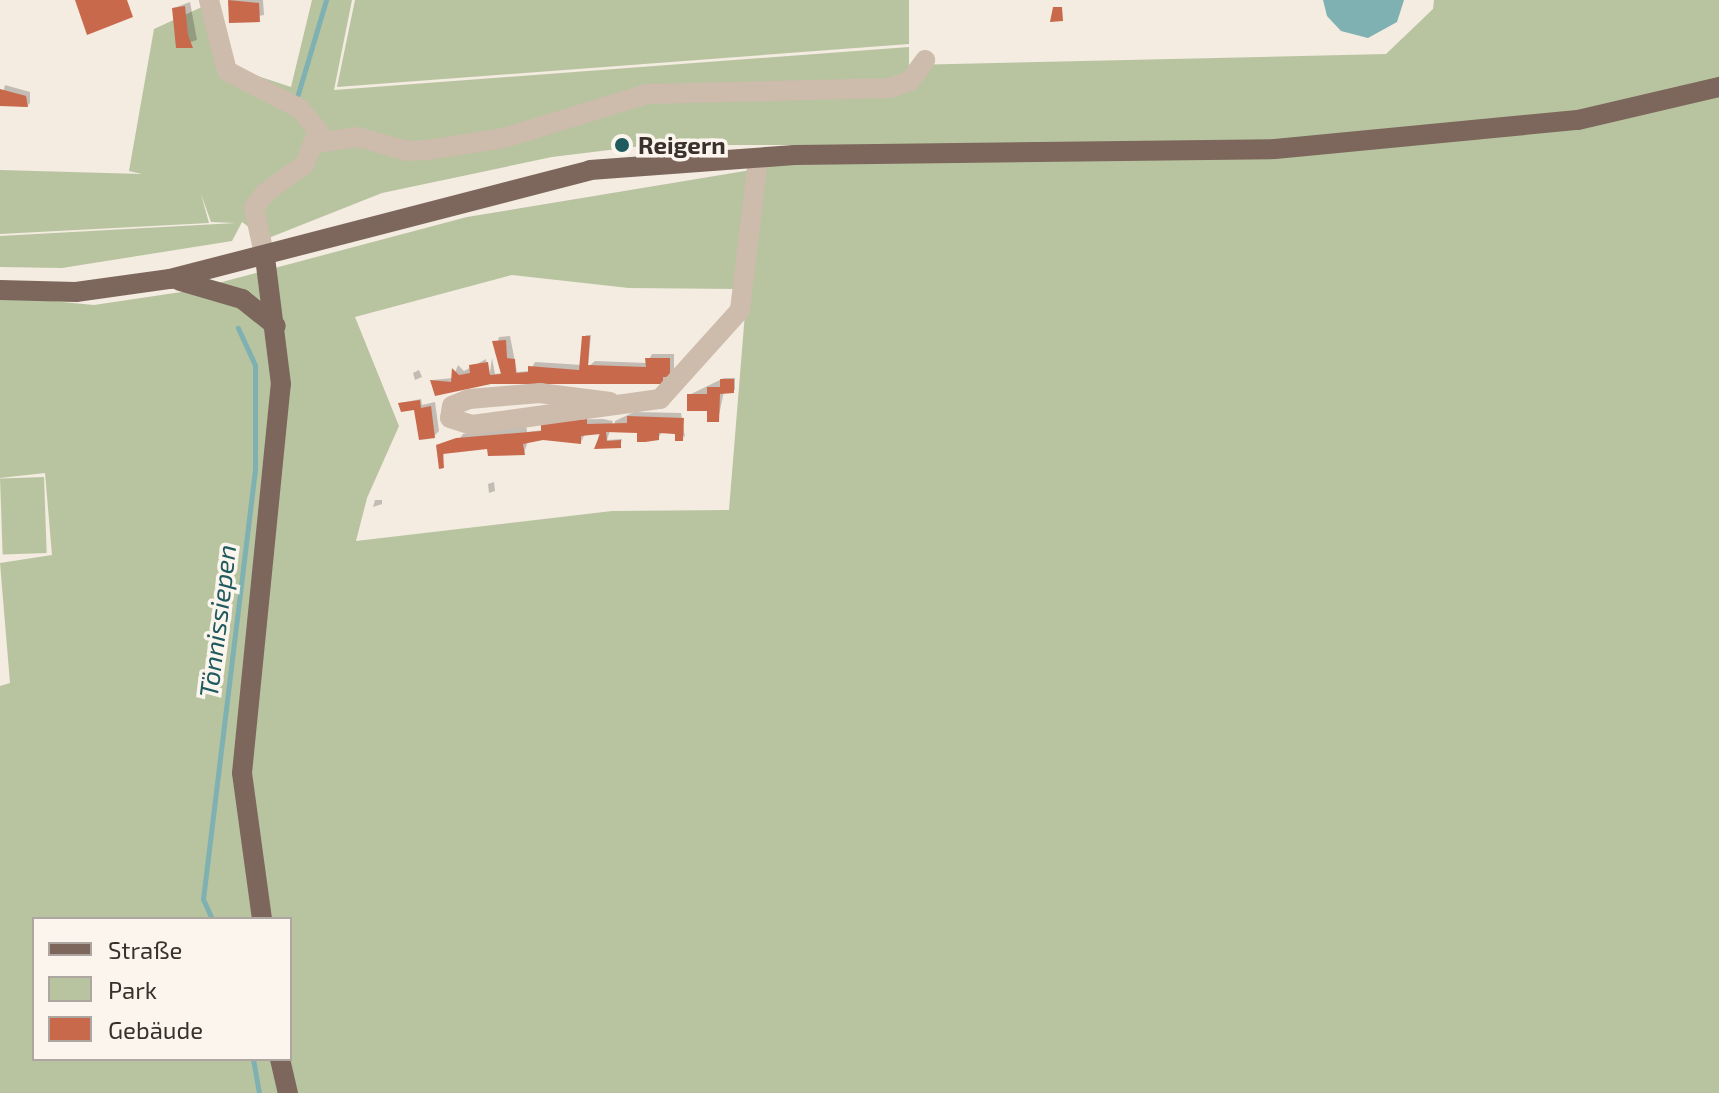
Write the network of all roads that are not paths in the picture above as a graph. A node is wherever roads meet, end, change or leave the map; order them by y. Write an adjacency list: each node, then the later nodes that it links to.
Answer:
1 (209, 0): 4 (street)
2 (925, 60): 4 (street)
3 (1719, 87): 5 (main road)
4 (317, 143): 6 (street)
5 (758, 158): 6 (main road); 10 (street)
6 (265, 258): 7 (main road); 9 (main road)
7 (170, 279): 8 (main road); 9 (main road)
8 (0, 290)
9 (276, 326): 11 (main road)
10 (610, 402): 10 (street)
11 (262, 917)
12 (280, 1061): 13 (main road)
13 (288, 1093)

